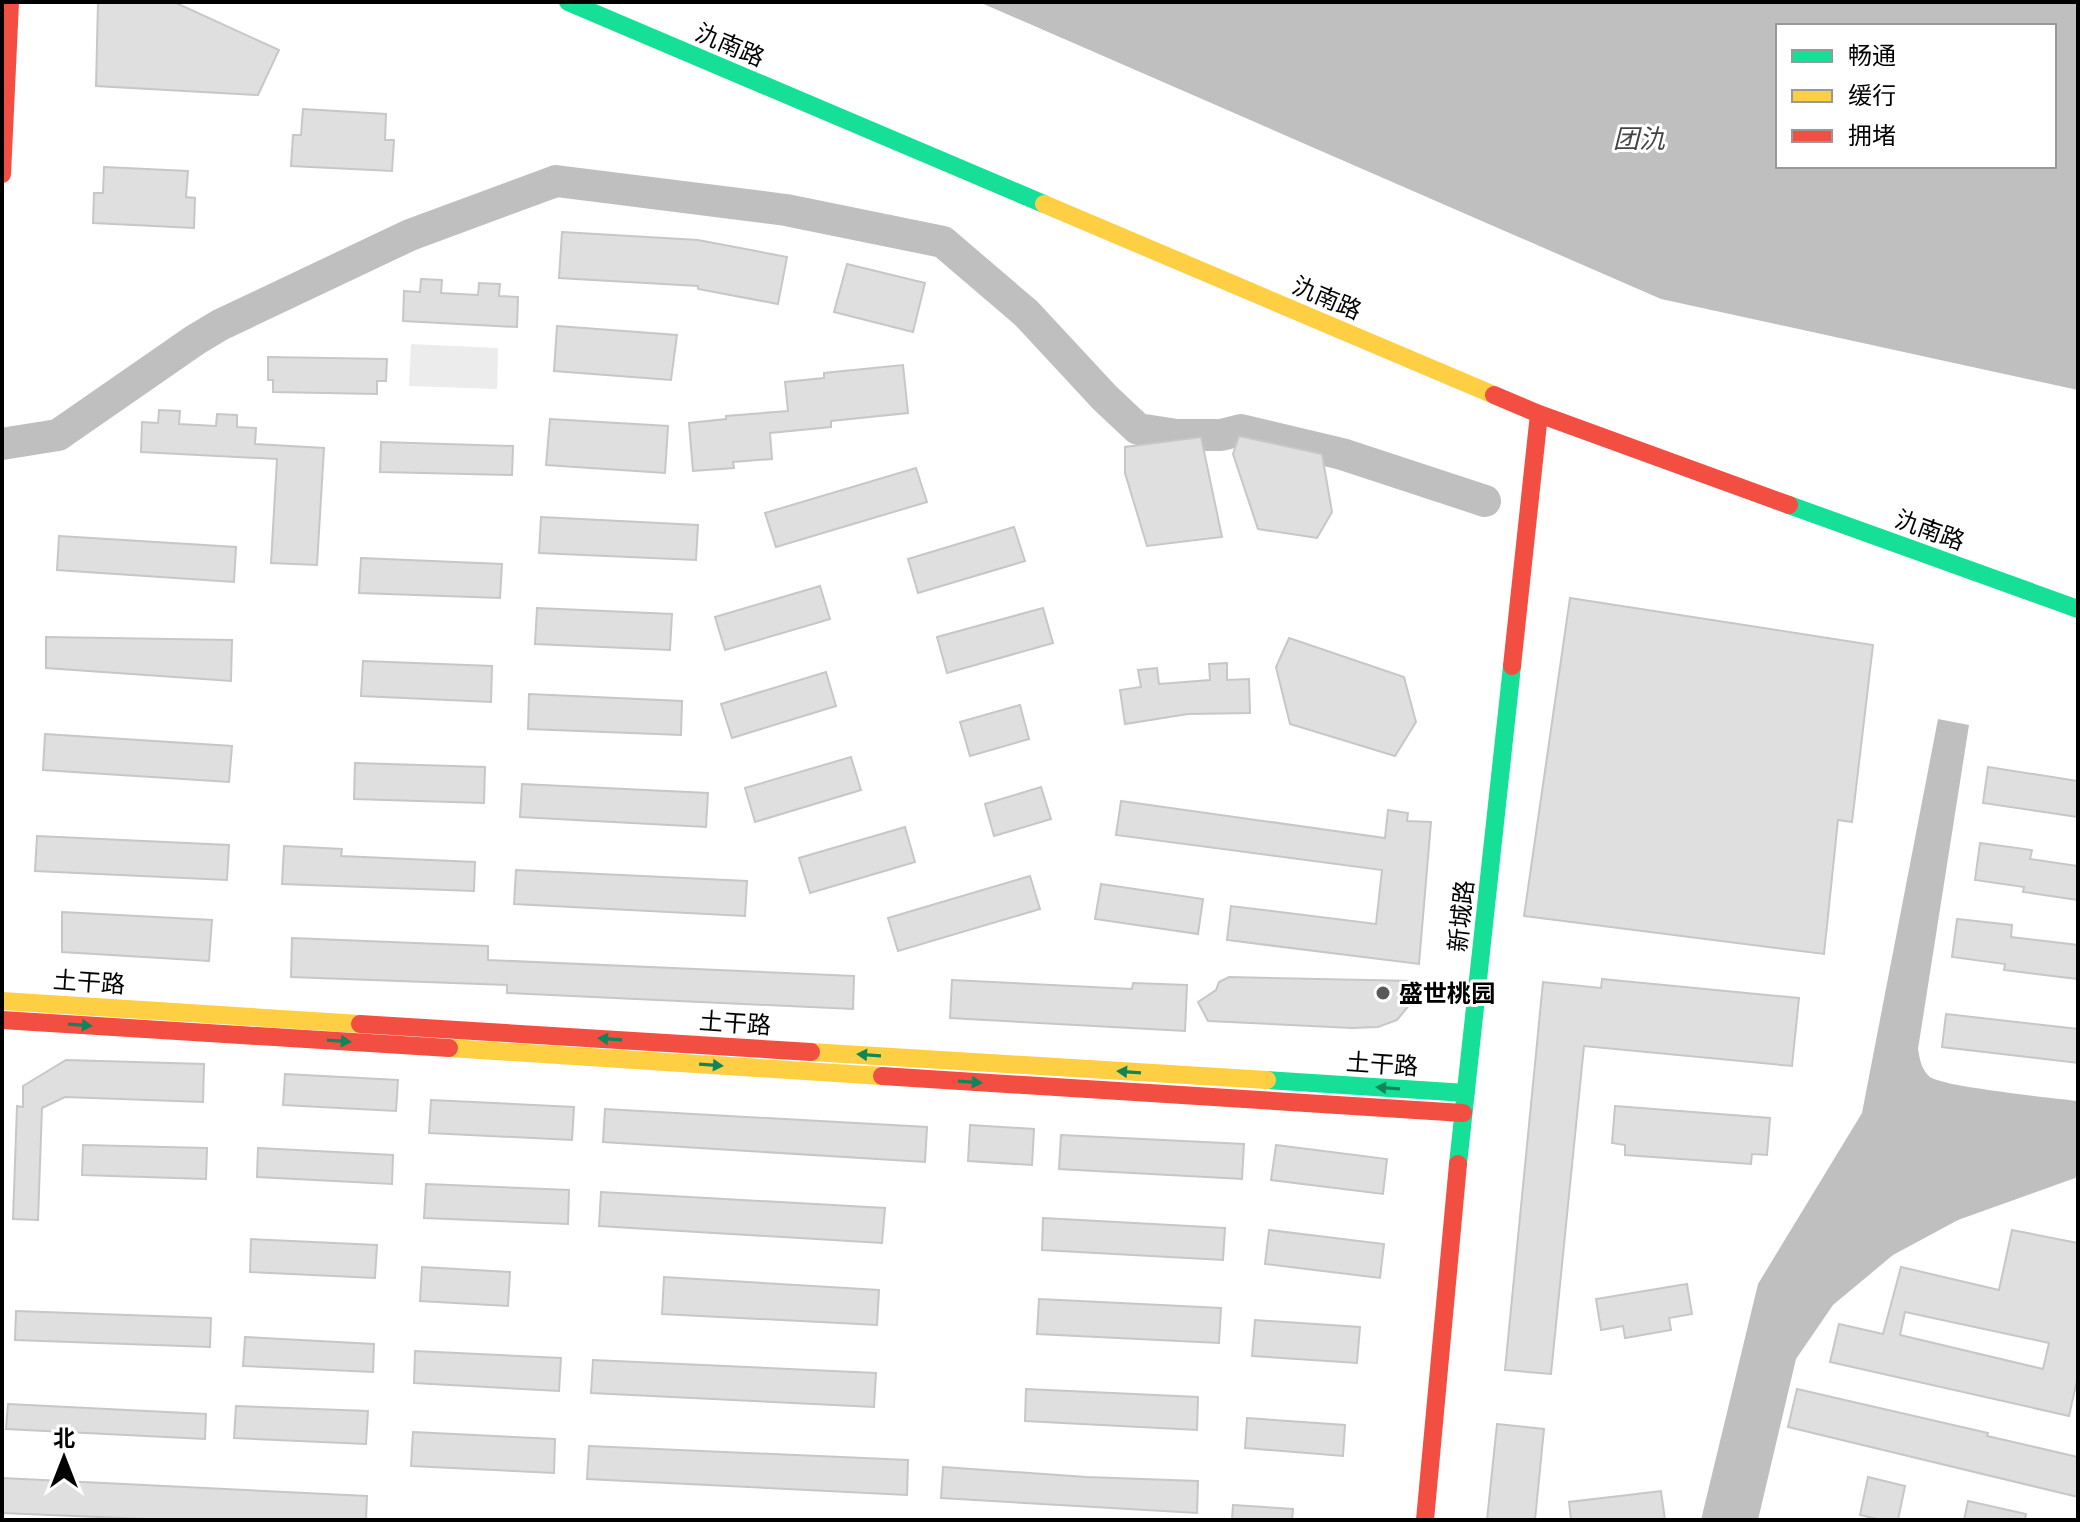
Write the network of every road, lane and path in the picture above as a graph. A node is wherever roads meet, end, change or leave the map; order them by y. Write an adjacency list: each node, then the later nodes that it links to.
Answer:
1 (10, 2): 3 (street)
2 (568, 2): 4 (street, 氿南路)
3 (2, 174)
4 (1539, 414): 5 (street, 氿南路); 8 (street, 新城路)
5 (2078, 609)
6 (2, 1001): 8 (street, 土干路, one-way to 6)
7 (2, 1020): 9 (street, 土干路, one-way to 9)
8 (1466, 1093): 9 (street, 新城路)
9 (1463, 1113): 10 (street, 新城路)
10 (1425, 1520)

